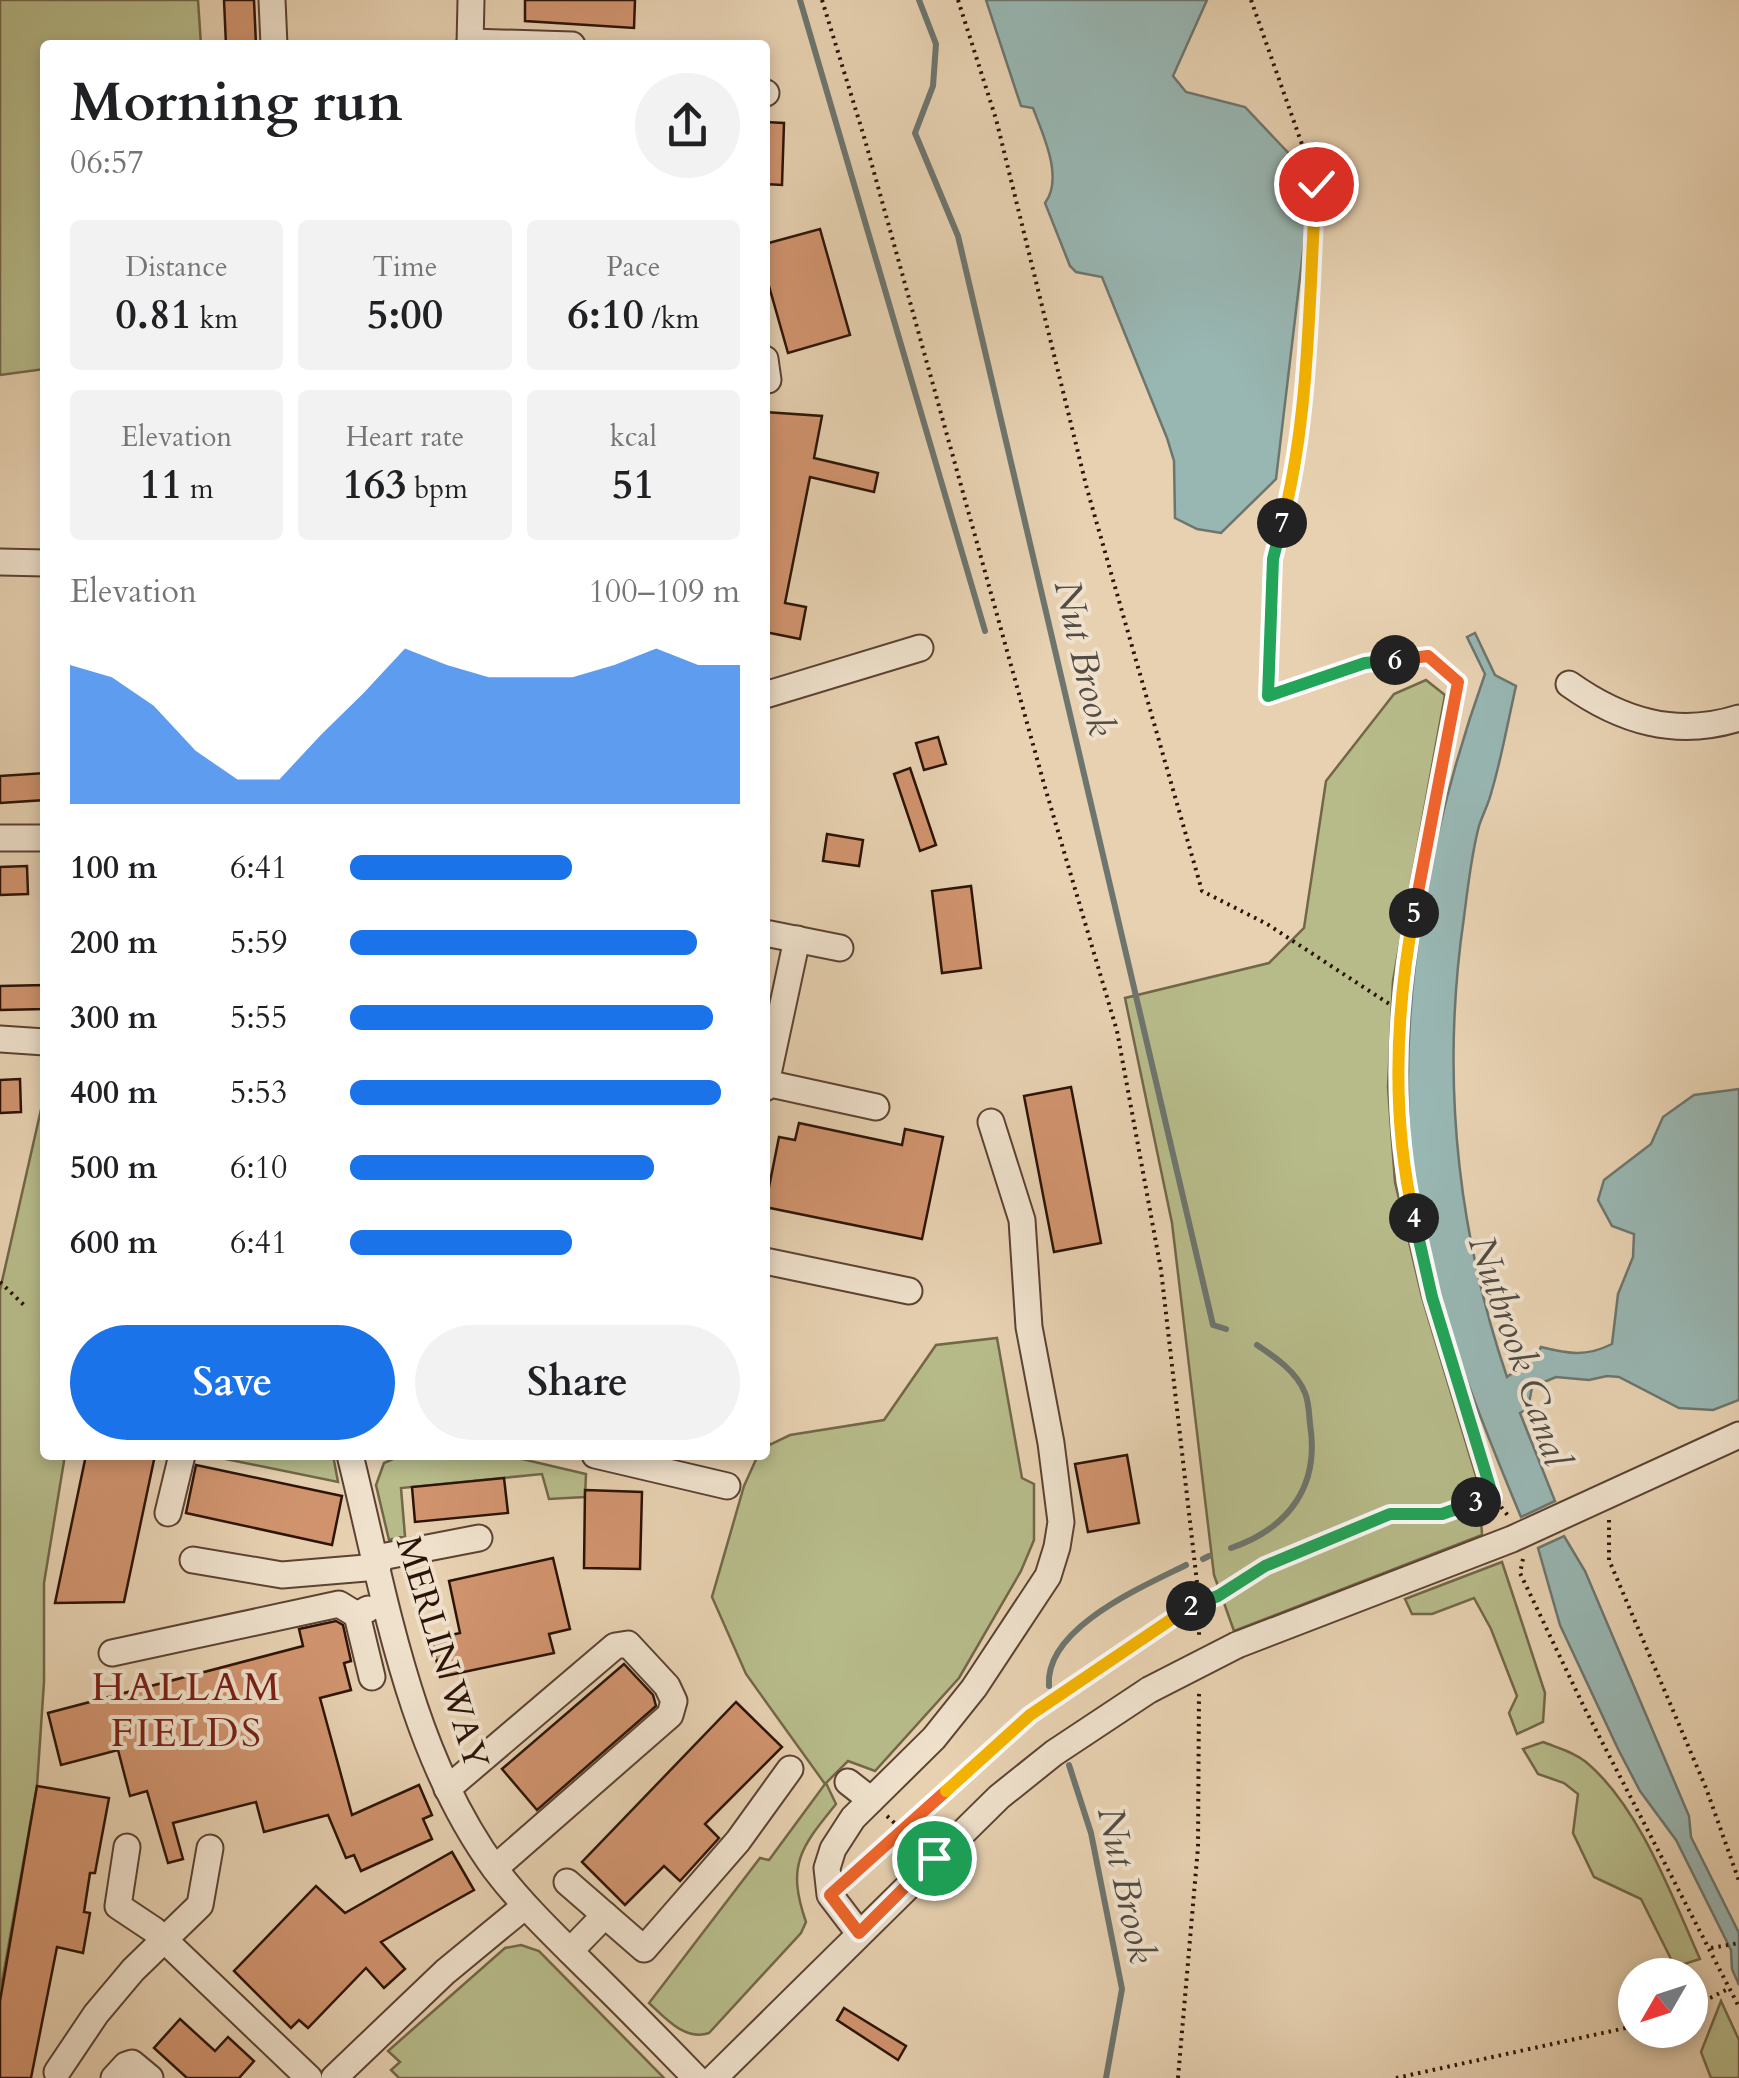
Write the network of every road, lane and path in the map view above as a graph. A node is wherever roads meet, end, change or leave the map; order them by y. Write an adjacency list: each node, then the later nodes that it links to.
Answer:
1 (272, 0): 6 (street)
2 (471, 0): 7 (street)
3 (822, 0): 43 (path)
4 (958, 0): 19 (path)
5 (1251, 0): 19 (path)
6 (274, 40)
7 (470, 40)
8 (0, 562): 9 (street)
9 (40, 562)
10 (920, 648): 12 (street)
11 (1569, 684): 13 (street)
12 (770, 693)
13 (1739, 718)
14 (0, 838): 15 (street)
15 (40, 838)
16 (770, 934): 17 (street)
17 (796, 939): 18 (street); 22 (street)
18 (840, 948)
19 (1400, 1011): 36 (path)
20 (0, 1040): 21 (street)
21 (40, 1042)
22 (770, 1061)
23 (770, 1087): 24 (street)
24 (876, 1107)
25 (991, 1122): 52 (street)
26 (770, 1262): 28 (street)
27 (0, 1282): 29 (path)
28 (909, 1291)
29 (26, 1307)
30 (1739, 1435): 35 (street)
31 (181, 1460): 37 (street)
32 (351, 1460): 41 (street, MERLIN WAY)
33 (658, 1462): 34 (street)
34 (727, 1486)
35 (1606, 1495): 38 (street); 56 (path)
36 (1493, 1497): 38 (path); 43 (path)
37 (168, 1512)
38 (1514, 1531): 61 (street, bridge); 64 (path)
39 (479, 1538): 41 (street)
40 (193, 1560): 41 (street)
41 (377, 1562): 42 (street, MERLIN WAY)
42 (386, 1600): 44 (street); 51 (street, MERLIN WAY)
43 (1199, 1600): 45 (path); 58 (path)
44 (357, 1615): 46 (street); 47 (street)
45 (1199, 1638)
46 (112, 1652)
47 (372, 1676)
48 (1200, 1676): 77 (path)
49 (790, 1769): 60 (street)
50 (848, 1782): 52 (street)
51 (447, 1789): 55 (street, MERLIN WAY); 55 (street)
52 (871, 1800): 58 (street)
53 (127, 1847): 62 (street)
54 (210, 1848): 62 (street)
55 (495, 1868): 59 (street, MERLIN WAY)
56 (1739, 1881)
57 (567, 1882): 60 (street)
58 (830, 1895): 61 (street)
59 (525, 1906): 65 (street, MERLIN WAY); 74 (street)
60 (605, 1915): 65 (street)
61 (859, 1933): 76 (street)
62 (164, 1940): 70 (street); 73 (street)
63 (1739, 1944): 64 (path)
64 (1710, 1948): 66 (path)
65 (570, 1951): 75 (street, MERLIN WAY)
66 (1730, 1988): 67 (path); 68 (path)
67 (1708, 1999)
68 (1739, 2007)
69 (1618, 2030): 78 (path)
70 (57, 2072)
71 (114, 2078): 72 (street)
72 (150, 2078)
73 (309, 2078)
74 (334, 2078)
75 (696, 2078)
76 (714, 2078)
77 (1178, 2078)
78 (1396, 2078)

